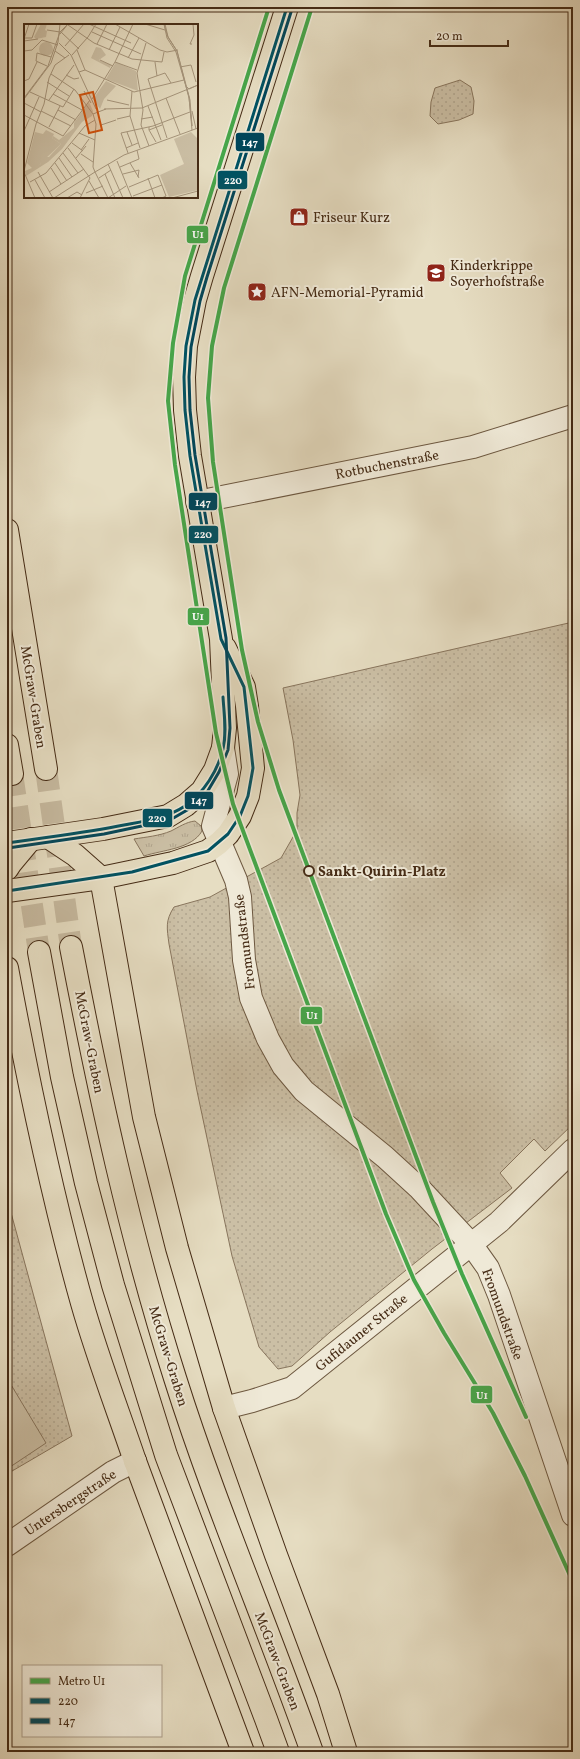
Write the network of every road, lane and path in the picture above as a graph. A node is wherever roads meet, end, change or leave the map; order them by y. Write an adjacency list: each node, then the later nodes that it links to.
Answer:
1 (287, 7): 3 (main road)
2 (573, 416): 3 (street, Rotbuchenstraße)
3 (198, 502): 5 (main road)
4 (7, 530): 8 (main road, McGraw-Graben)
5 (221, 639): 7 (main road); 12 (main road)
6 (7, 745): 9 (main road)
7 (223, 748): 10 (main road); 12 (street, Fromundstraße)
8 (46, 769)
9 (12, 774)
10 (40, 838): 11 (main road); 13 (main road); 14 (main road)
11 (7, 843)
12 (219, 843): 14 (main road); 22 (street, Fromundstraße)
13 (7, 869)
14 (101, 878): 15 (main road); 23 (main road)
15 (7, 891)
16 (71, 947): 29 (main road, McGraw-Graben)
17 (39, 952): 28 (main road)
18 (7, 968): 20 (main road)
19 (7, 1033): 20 (main road)
20 (23, 1057): 24 (main road)
21 (573, 1150): 22 (street, Gufidauner Straße)
22 (471, 1244): 23 (street, Gufidauner Straße); 25 (street, Fromundstraße)
23 (224, 1408): 30 (main road)
24 (135, 1461): 26 (street, Untersbergstraße); 27 (main road)
25 (573, 1515)
26 (7, 1545)
27 (243, 1752)
28 (278, 1752)
29 (312, 1752)
30 (346, 1752)

